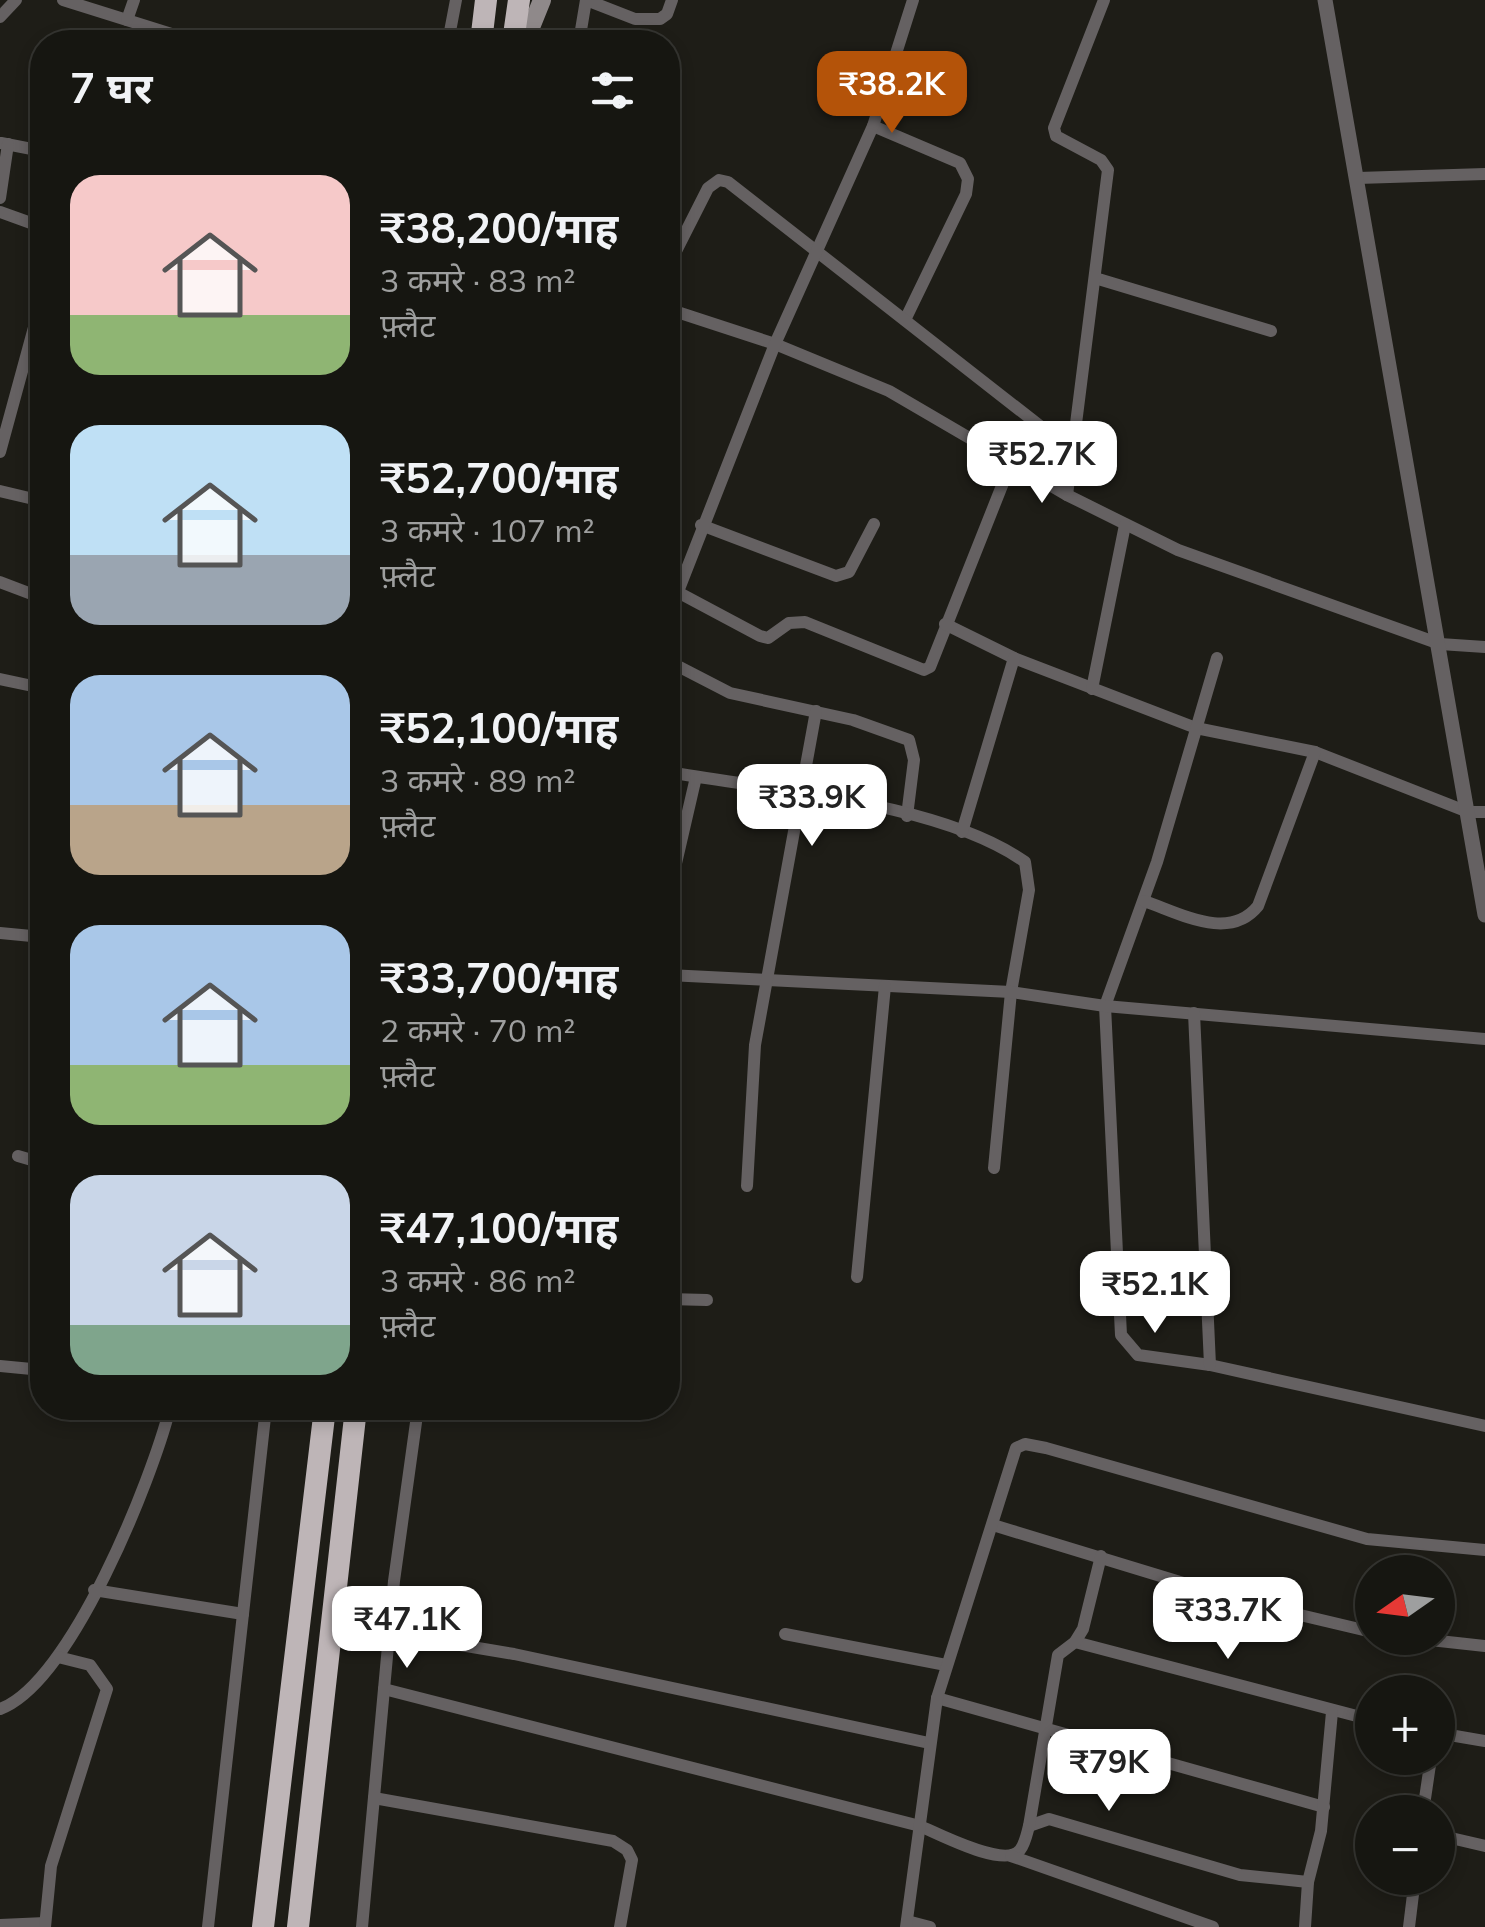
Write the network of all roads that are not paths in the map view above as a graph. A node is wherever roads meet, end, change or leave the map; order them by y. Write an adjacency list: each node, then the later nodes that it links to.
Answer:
1 (16, 0): 11 (street)
2 (63, 0): 12 (street)
3 (134, 0): 12 (street)
4 (456, 0): 14 (street)
5 (519, 0): 15 (highway)
6 (542, 0): 16 (main road)
7 (672, 0): 17 (street)
8 (913, 0): 18 (street)
9 (1104, 0): 28 (street)
10 (1326, 0): 22 (street)
11 (0, 16)
12 (127, 20): 13 (street)
13 (158, 30)
14 (450, 30)
15 (515, 30)
16 (530, 30)
17 (581, 30)
18 (873, 126): 27 (street); 30 (street)
19 (4, 143): 20 (street); 23 (street)
20 (30, 148)
21 (1485, 174): 22 (street)
22 (1358, 178): 48 (street)
23 (0, 198)
24 (0, 212): 25 (street)
25 (30, 223)
26 (680, 243): 27 (street)
27 (818, 251): 30 (street); 33 (street)
28 (1095, 278): 31 (street); 34 (street)
29 (680, 313): 33 (street)
30 (905, 320): 34 (street)
31 (1271, 331)
32 (30, 342): 35 (street)
33 (775, 344): 36 (street); 41 (street)
34 (1072, 451): 38 (street)
35 (0, 452)
36 (1011, 462): 38 (street); 47 (street)
37 (0, 491): 39 (street)
38 (1067, 495): 42 (street)
39 (30, 499)
40 (874, 524): 41 (street)
41 (701, 525): 43 (street)
42 (1125, 525): 48 (street); 55 (street)
43 (680, 571)
44 (0, 582): 45 (street)
45 (30, 593)
46 (680, 593): 47 (street)
47 (946, 624): 50 (street)
48 (1440, 644): 49 (street); 62 (street)
49 (1485, 647)
50 (1014, 658): 55 (street); 64 (street)
51 (1217, 658): 57 (street)
52 (680, 667): 56 (street)
53 (0, 679): 54 (street)
54 (30, 685)
55 (1092, 689): 57 (street)
56 (816, 711): 61 (street); 63 (street)
57 (1196, 728): 58 (street); 66 (street)
58 (1315, 752): 62 (street); 66 (street)
59 (680, 774): 60 (street)
60 (696, 777): 61 (street); 65 (street)
61 (802, 794): 63 (street); 71 (street)
62 (1476, 812): 67 (street)
63 (907, 816): 64 (street)
64 (962, 832): 73 (street)
65 (680, 846)
66 (1144, 901): 74 (street)
67 (1485, 915)
68 (0, 933): 69 (street)
69 (30, 935)
70 (680, 976): 71 (street)
71 (765, 980): 72 (street); 80 (street)
72 (885, 986): 73 (street); 81 (street)
73 (1011, 992): 74 (street); 79 (street)
74 (1104, 1006): 75 (street); 84 (street)
75 (1194, 1013): 76 (street); 84 (street)
76 (1485, 1039)
77 (18, 1156): 78 (street)
78 (30, 1160)
79 (994, 1168)
80 (747, 1186)
81 (857, 1276)
82 (680, 1300): 83 (street)
83 (707, 1300)
84 (1210, 1365): 92 (street)
85 (0, 1366): 86 (street)
86 (30, 1369)
87 (167, 1420): 96 (street)
88 (265, 1420): 97 (street)
89 (324, 1420): 128 (highway)
90 (355, 1420): 129 (highway)
91 (416, 1420): 99 (street)
92 (1485, 1426)
93 (993, 1524): 94 (street); 95 (street); 105 (street)
94 (1485, 1550)
95 (1100, 1556): 98 (street); 101 (street)
96 (94, 1590): 97 (street); 104 (street)
97 (243, 1614): 127 (street)
98 (1355, 1628)
99 (389, 1633): 106 (street); 114 (street)
100 (785, 1634): 105 (street)
101 (1076, 1642): 109 (street); 111 (street)
102 (1455, 1643): 103 (street)
103 (1485, 1646)
104 (58, 1657): 108 (street); 126 (street)
105 (946, 1665): 107 (street)
106 (384, 1689): 115 (street); 117 (street)
107 (937, 1698): 111 (street); 114 (street)
108 (0, 1709)
109 (1332, 1712): 110 (street); 116 (street)
110 (1355, 1717)
111 (1043, 1728): 116 (street); 118 (street)
112 (1455, 1735): 113 (street)
113 (1485, 1741)
114 (928, 1743): 117 (street)
115 (374, 1798): 130 (street); 131 (street)
116 (1324, 1807): 122 (street)
117 (920, 1826): 121 (street); 124 (street)
118 (1029, 1826): 121 (street); 122 (street)
119 (1455, 1839): 120 (street)
120 (1485, 1846)
121 (1011, 1856): 133 (street)
122 (1308, 1882): 134 (street)
123 (1413, 1895): 135 (street)
124 (906, 1924): 132 (street)
125 (0, 1925): 126 (street)
126 (45, 1925)
127 (208, 1927)
128 (263, 1927)
129 (298, 1927)
130 (363, 1927)
131 (620, 1927)
132 (930, 1927)
133 (1212, 1927)
134 (1305, 1927)
135 (1409, 1927)

